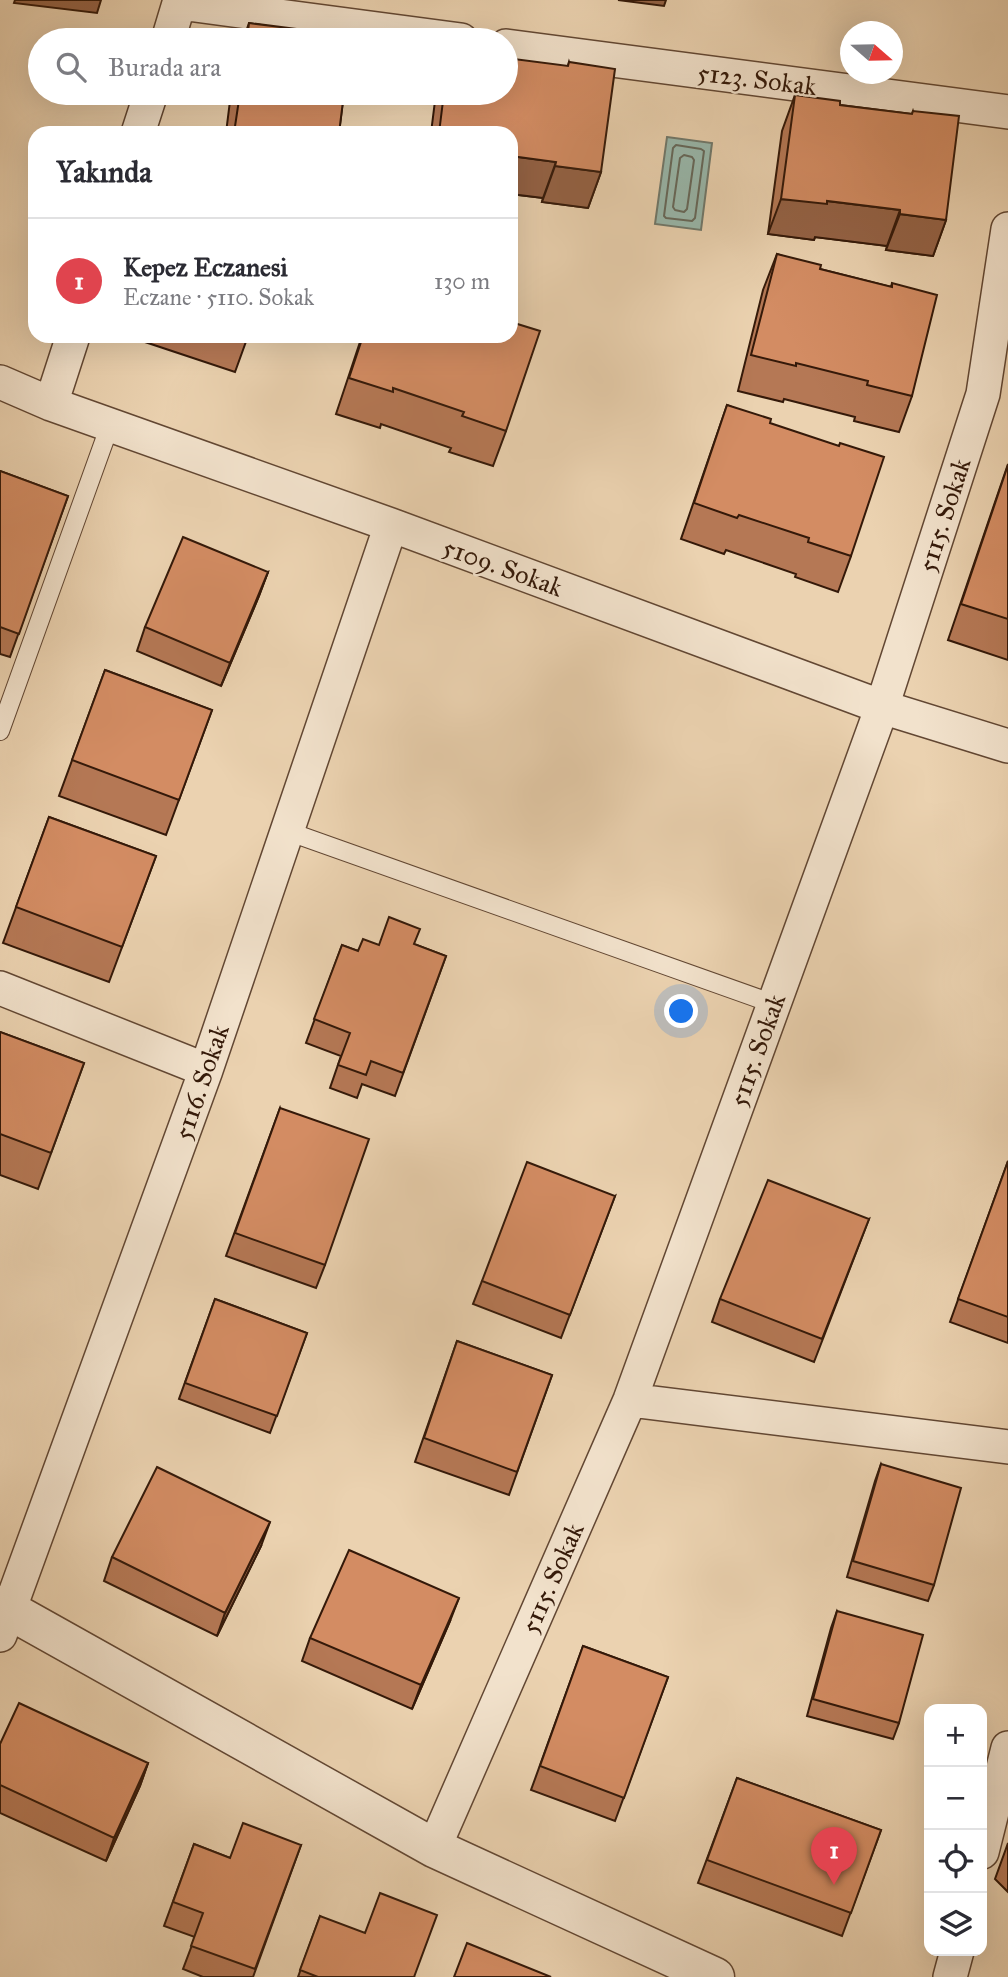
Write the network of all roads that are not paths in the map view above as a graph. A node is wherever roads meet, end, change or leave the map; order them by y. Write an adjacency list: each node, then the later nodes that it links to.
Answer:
1 (180, 2): 2 (street); 3 (street)
2 (172, 28)
3 (372, 28)
4 (518, 48): 6 (street, 5123. Sokak)
5 (147, 105): 7 (street)
6 (1008, 112)
7 (140, 126)
8 (1008, 229): 15 (street, 5115. Sokak)
9 (71, 343): 11 (street)
10 (0, 382): 11 (street, 5109. Sokak)
11 (51, 404): 12 (street, 5109. Sokak)
12 (110, 425): 13 (street, 5109. Sokak); 14 (lane)
13 (391, 525): 15 (street, 5109. Sokak); 18 (street, 5116. Sokak)
14 (7, 688): 16 (lane)
15 (881, 707): 17 (street, 5109. Sokak); 20 (street, 5115. Sokak)
16 (0, 731)
17 (1008, 746)
18 (287, 831): 20 (lane); 21 (street, 5116. Sokak)
19 (0, 988): 21 (street)
20 (774, 1004): 22 (street, 5115. Sokak)
21 (206, 1070): 24 (street, 5116. Sokak)
22 (630, 1400): 23 (street); 27 (street, 5115. Sokak)
23 (1008, 1447)
24 (4, 1616): 27 (street)
25 (1008, 1748): 26 (street)
26 (987, 1832)
27 (434, 1848): 29 (street)
28 (956, 1956): 30 (street)
29 (715, 1977)
30 (950, 1977)

